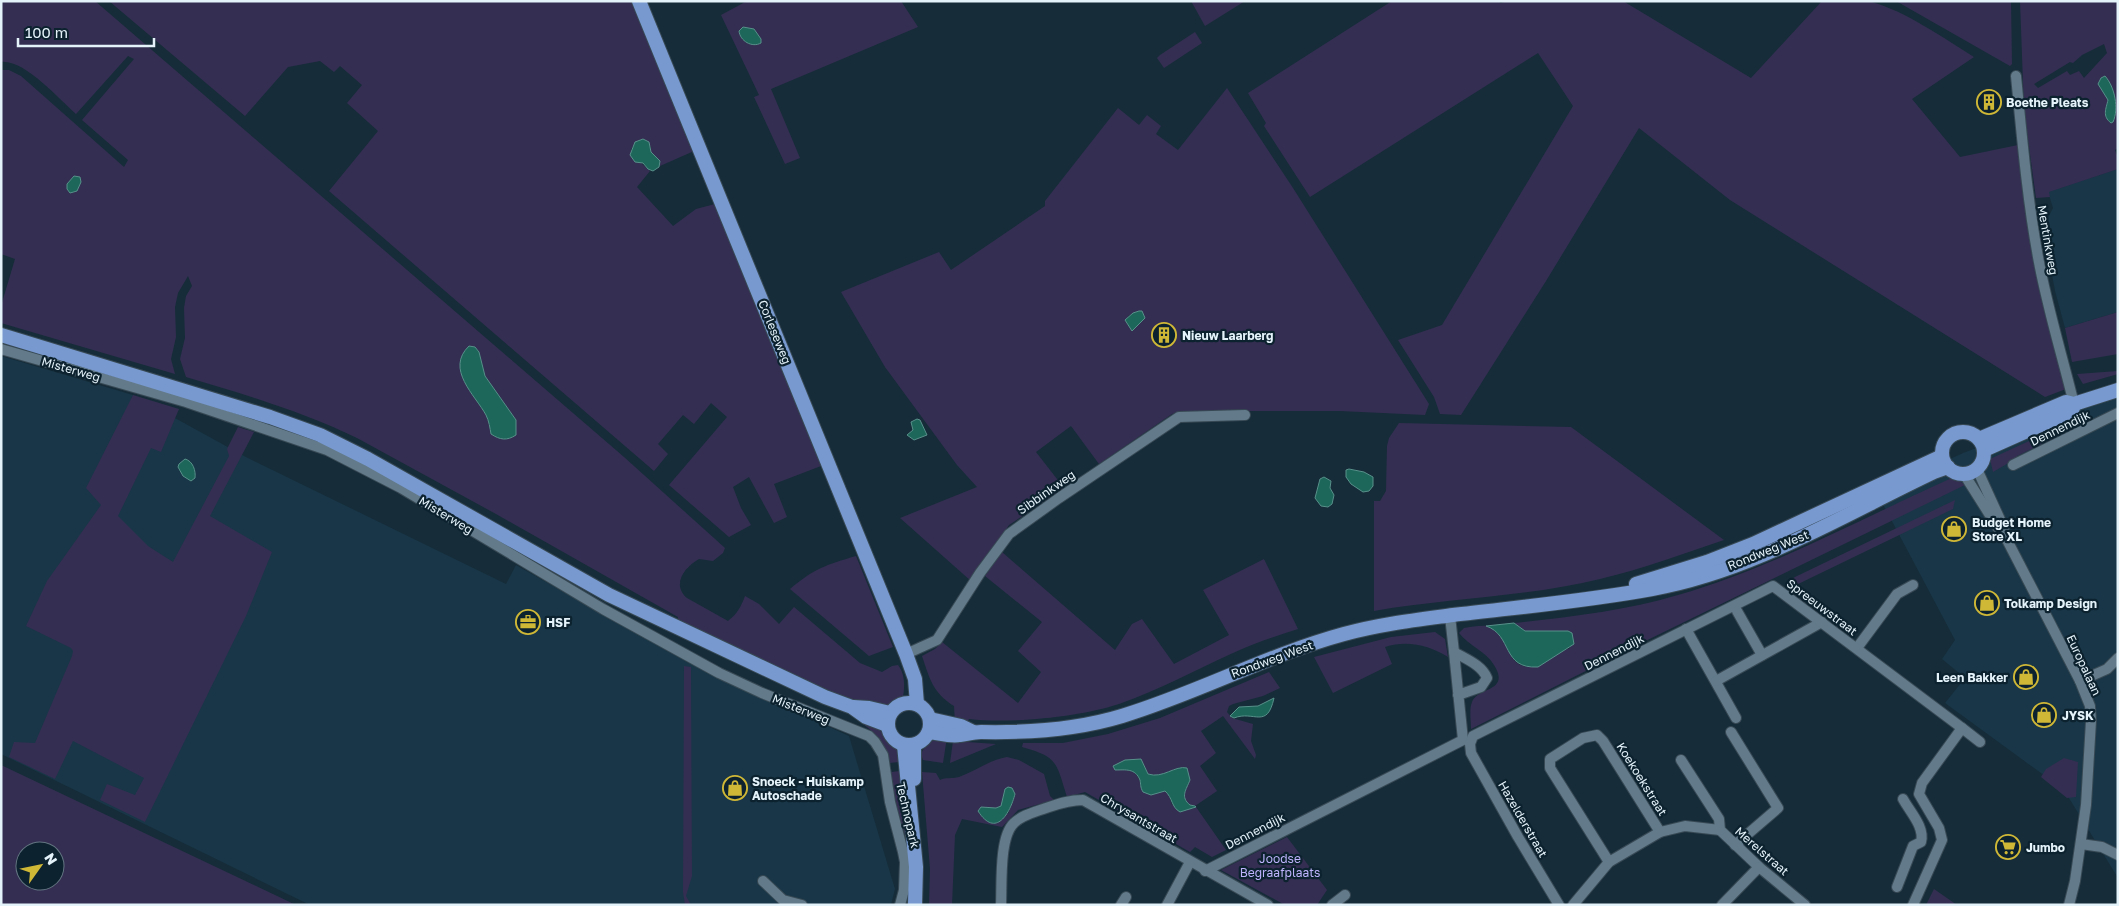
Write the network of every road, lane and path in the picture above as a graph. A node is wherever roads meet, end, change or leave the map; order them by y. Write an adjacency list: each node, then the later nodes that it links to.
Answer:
1 (639, 1): 23 (main road, Corleseweg)
2 (2016, 76): 6 (street, Mentinkweg)
3 (1, 335): 29 (main road, Misterweg)
4 (1, 349): 33 (street, Misterweg)
5 (2118, 390): 6 (main road)
6 (2074, 404): 9 (main road)
7 (2118, 413): 11 (street, Dennendijk)
8 (1245, 416): 23 (street, Sibbinkweg)
9 (1981, 445): 10 (main road); 12 (main road)
10 (1945, 462): 12 (main road); 16 (main road, Rondweg West)
11 (2012, 465)
12 (1970, 471): 25 (street, Europalaan)
13 (1913, 584): 19 (street, Spreeuwstraat)
14 (1773, 586): 17 (street, Spreeuwstraat); 18 (street, Dennendijk)
15 (1738, 611): 21 (street)
16 (1450, 616): 20 (street, Dennendijk); 30 (main road, Rondweg West)
17 (1822, 622): 19 (street, Spreeuwstraat); 21 (street)
18 (1686, 629): 24 (street); 35 (street, Dennendijk)
19 (1856, 648): 31 (street, Spreeuwstraat)
20 (1454, 652): 26 (street, Dennendijk); 26 (street)
21 (1762, 655): 24 (street)
22 (2118, 658): 25 (street)
23 (907, 659): 27 (main road, Corleseweg)
24 (1716, 681): 28 (street)
25 (2080, 681): 44 (street, Europalaan)
26 (1458, 695): 51 (street, Dennendijk)
27 (912, 704): 29 (main road); 30 (main road)
28 (1736, 718)
29 (889, 719): 36 (main road)
30 (929, 726): 36 (main road)
31 (1962, 728): 34 (street, Spreeuwstraat); 39 (street)
32 (1731, 732): 45 (street)
33 (868, 736): 56 (street, Technopark)
34 (1980, 742)
35 (1470, 744): 62 (street, Hazelderstraat)
36 (909, 745): 57 (main road)
37 (1681, 760): 40 (street, Merelstraat)
38 (1903, 800): 41 (street)
39 (1935, 821): 41 (street); 46 (street)
40 (1720, 830): 42 (street, Koekoekstraat); 45 (street, Merelstraat)
41 (1922, 830): 43 (street)
42 (1660, 832): 49 (street, Koekoekstraat); 49 (street, Koekoekstraat)
43 (1921, 842): 46 (street); 53 (street)
44 (2081, 844): 47 (street); 67 (street, Europalaan)
45 (1735, 845): 50 (street, Merelstraat)
46 (1937, 852): 66 (street)
47 (2118, 855)
48 (1190, 862): 51 (street); 58 (street, Chrysantstraat); 59 (street)
49 (1609, 862): 63 (street, Koekoekstraat)
50 (1760, 867): 64 (street); 65 (street, Merelstraat)
51 (1205, 871): 60 (street)
52 (763, 881): 55 (street)
53 (1897, 887)
54 (1345, 895): 61 (street)
55 (802, 905)
56 (900, 905)
57 (915, 905)
58 (1002, 905)
59 (1167, 905)
60 (1268, 905)
61 (1332, 905)
62 (1559, 905)
63 (1573, 905)
64 (1722, 905)
65 (1805, 905)
66 (1913, 905)
67 (2070, 905)

